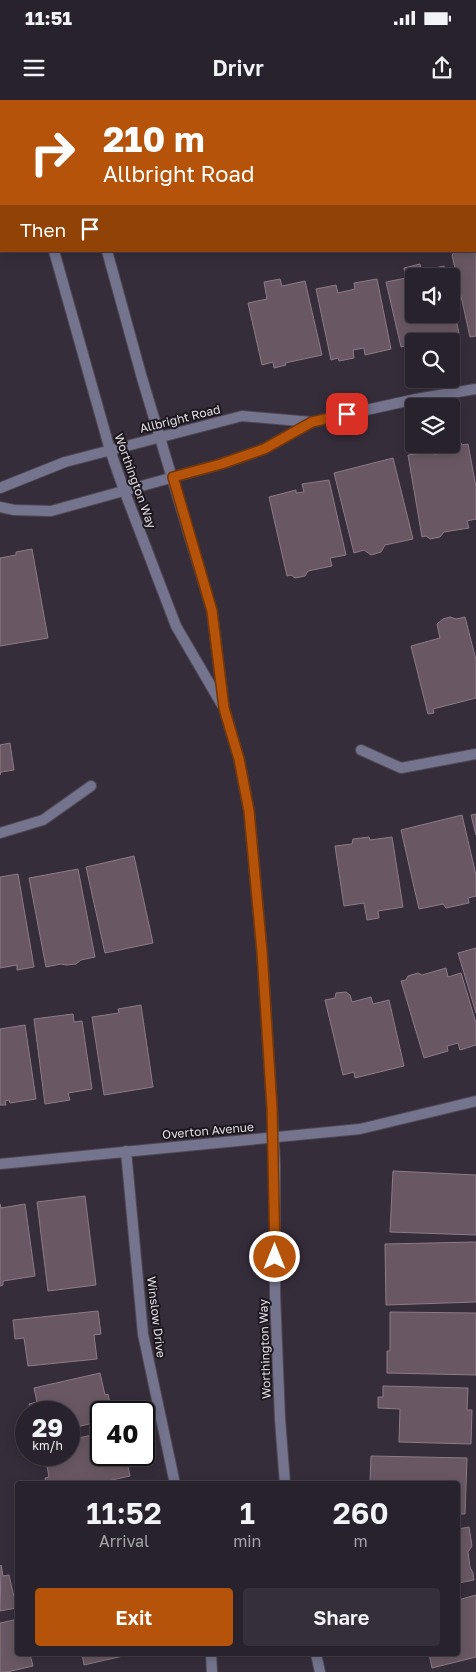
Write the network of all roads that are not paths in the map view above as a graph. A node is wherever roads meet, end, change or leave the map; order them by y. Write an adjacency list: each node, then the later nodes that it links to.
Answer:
1 (54, 252): 6 (street, Worthington Way)
2 (107, 252): 5 (street, Worthington Way)
3 (476, 389): 4 (street, Allbright Road)
4 (312, 422): 5 (street, Allbright Road); 7 (street, Allbright Road)
5 (160, 437): 6 (street, Allbright Road); 7 (street, Worthington Way)
6 (110, 450): 8 (street, Allbright Road); 9 (street, Worthington Way)
7 (173, 477): 9 (street, Allbright Road); 11 (street, Worthington Way)
8 (0, 488)
9 (124, 490): 10 (street, Allbright Road); 11 (street, Worthington Way)
10 (0, 507)
11 (224, 708): 17 (street, Worthington Way)
12 (362, 750): 13 (street)
13 (476, 754)
14 (92, 786): 15 (street)
15 (0, 833)
16 (476, 1101): 17 (street, Overton Avenue)
17 (274, 1138): 18 (street, Overton Avenue); 21 (street, Worthington Way)
18 (126, 1151): 19 (street, Overton Avenue); 20 (street, Winslow Drive)
19 (0, 1164)
20 (174, 1481)
21 (285, 1481)
22 (210, 1656): 24 (street)
23 (316, 1656): 25 (street)
24 (212, 1672)
25 (320, 1672)

